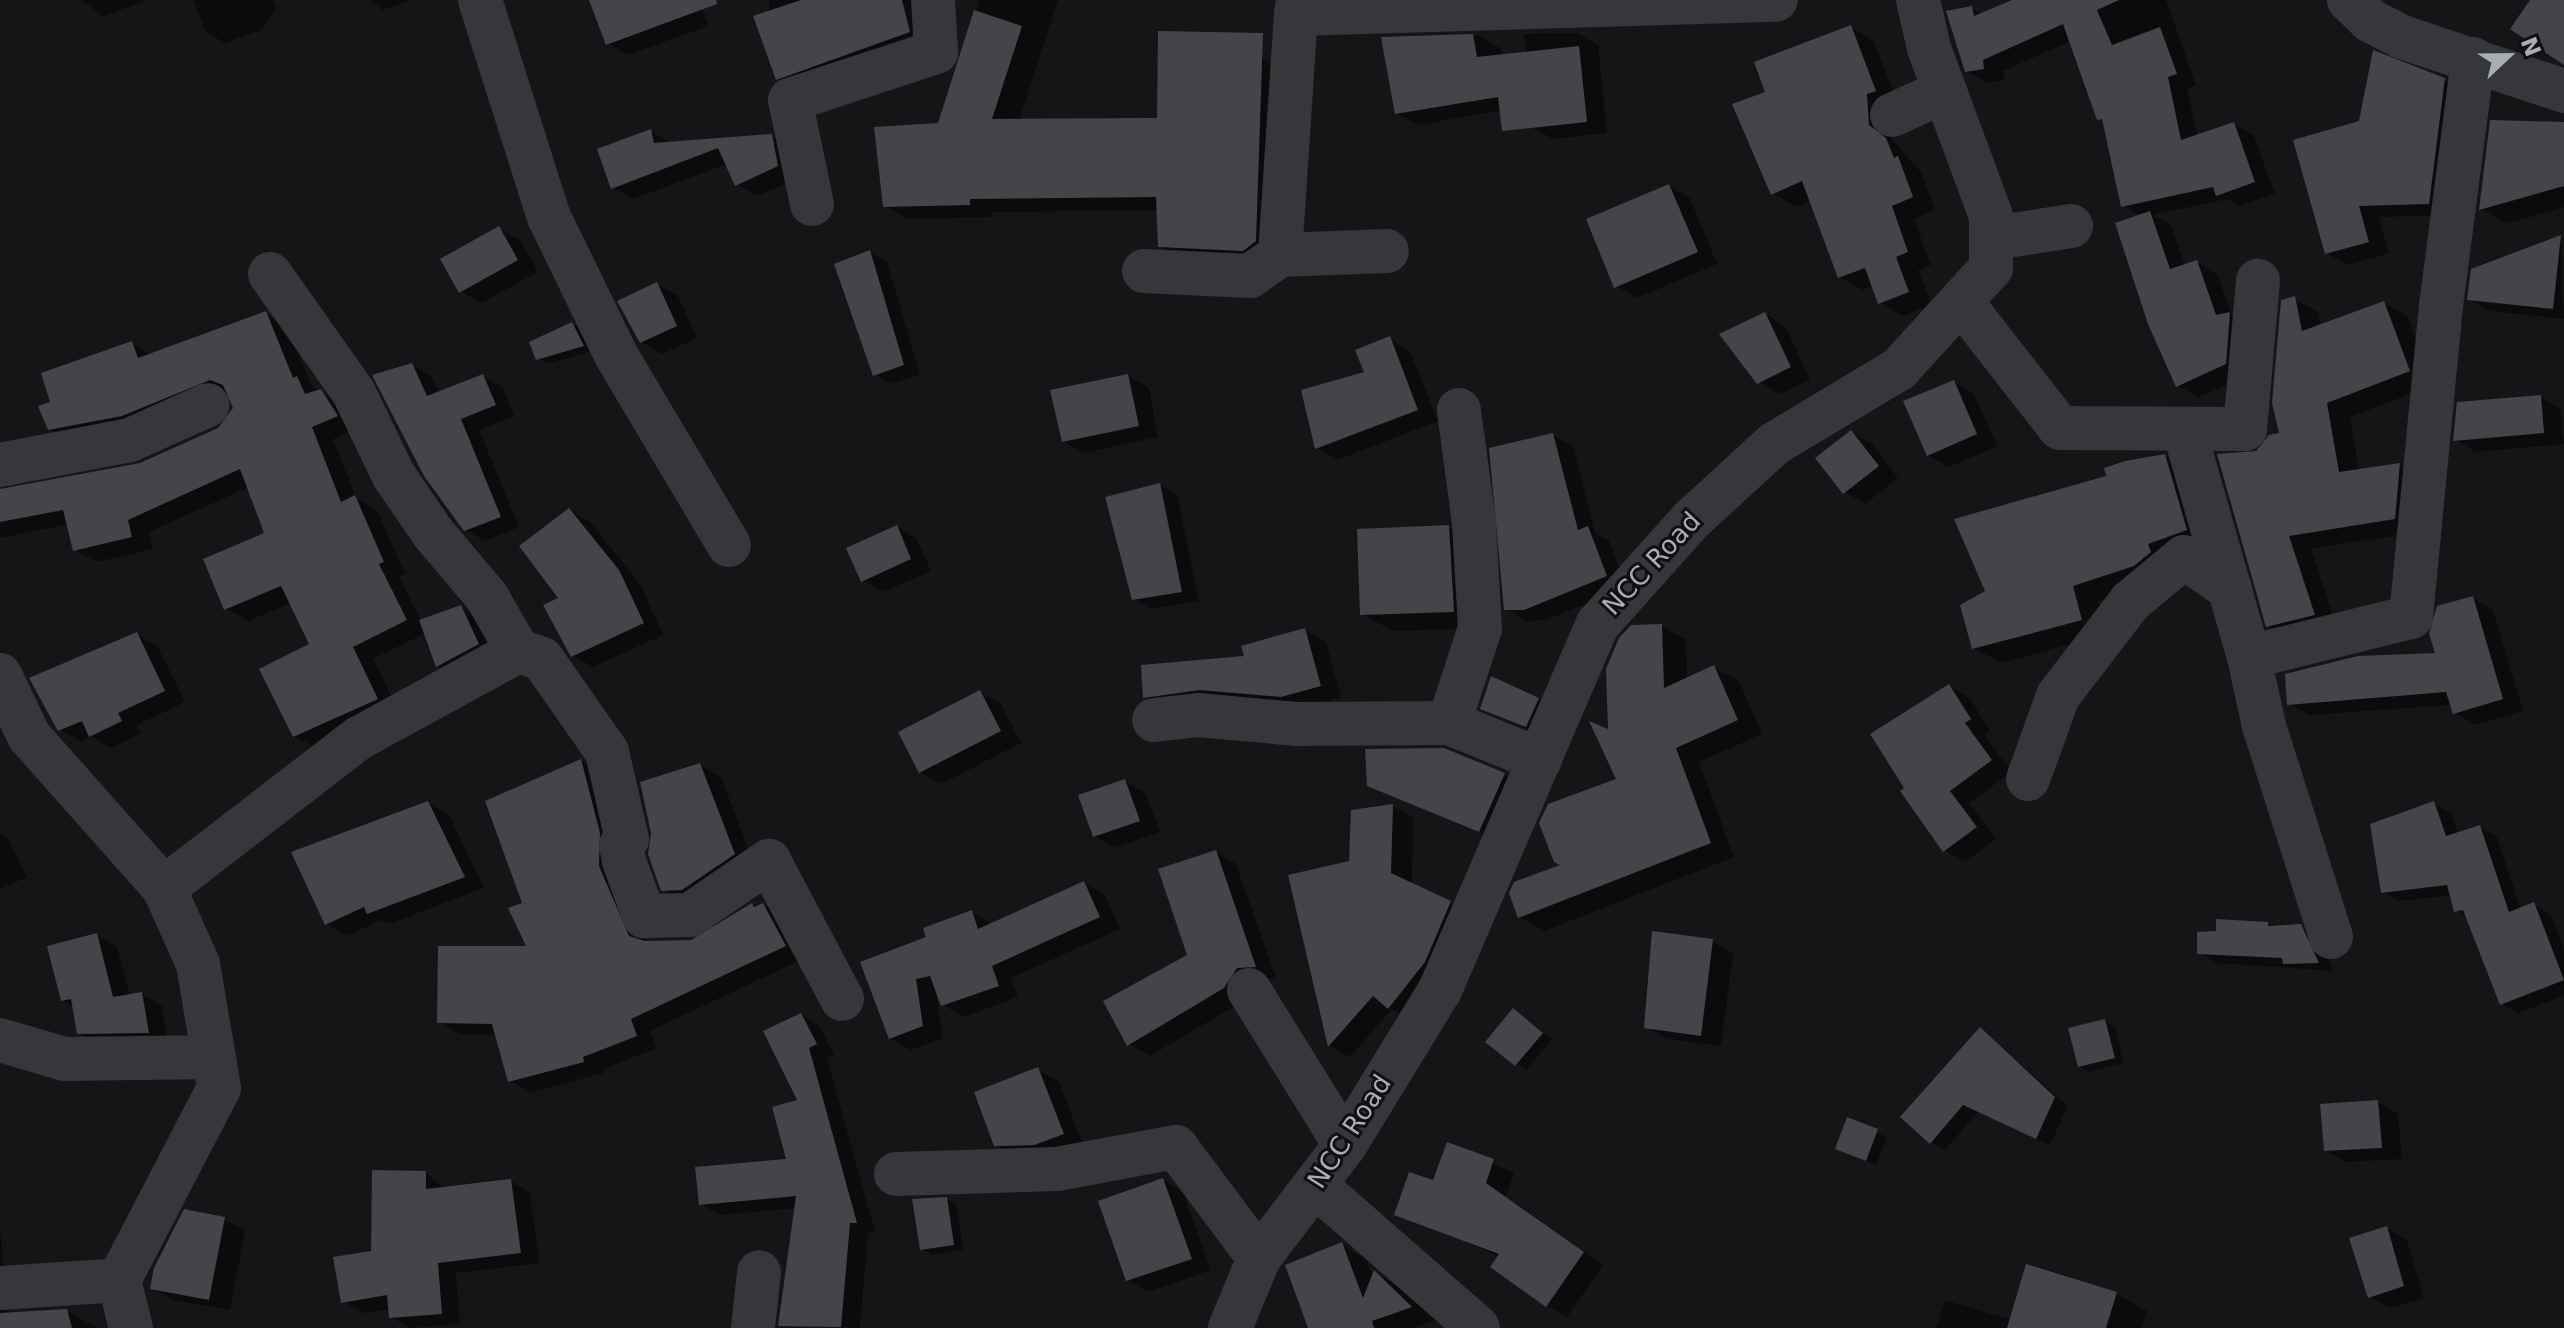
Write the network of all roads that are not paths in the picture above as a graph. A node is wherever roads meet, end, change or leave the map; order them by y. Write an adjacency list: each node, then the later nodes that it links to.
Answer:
1 (480, 0): 24 (street)
2 (933, 0): 11 (street)
3 (1776, 0): 6 (street)
4 (1918, 0): 8 (street)
5 (2349, 0): 7 (street)
6 (1297, 7): 15 (street)
7 (2473, 59): 9 (street); 27 (street)
8 (1945, 91): 10 (street); 13 (street)
9 (2564, 91)
10 (1892, 115)
11 (812, 204)
12 (2071, 226): 13 (street)
13 (1995, 238): 19 (street, NCC Road)
14 (1387, 251): 15 (street)
15 (1280, 255): 16 (street)
16 (1144, 271)
17 (270, 274): 26 (street)
18 (2258, 281): 22 (street)
19 (1963, 304): 22 (street); 31 (street, NCC Road)
20 (208, 405): 23 (street)
21 (1459, 410): 30 (street)
22 (2184, 429): 25 (street)
23 (0, 465)
24 (729, 545)
25 (2230, 589): 27 (street); 32 (street)
26 (518, 651): 33 (street); 36 (street)
27 (2249, 657): 34 (street)
28 (0, 675): 33 (street)
29 (1154, 720): 30 (street)
30 (1449, 723): 31 (street)
31 (1540, 760): 39 (street, NCC Road)
32 (2028, 779)
33 (164, 888): 38 (street)
34 (2331, 937)
35 (1249, 990): 39 (street)
36 (842, 999)
37 (0, 1040): 38 (street)
38 (214, 1057): 44 (street)
39 (1345, 1145): 41 (street, NCC Road)
40 (896, 1174): 42 (street)
41 (1316, 1186): 42 (street, NCC Road); 49 (street)
42 (1259, 1258): 48 (street, NCC Road)
43 (759, 1272): 47 (street)
44 (119, 1280): 45 (street); 46 (street)
45 (0, 1288)
46 (131, 1328)
47 (753, 1328)
48 (1230, 1328)
49 (1478, 1328)

